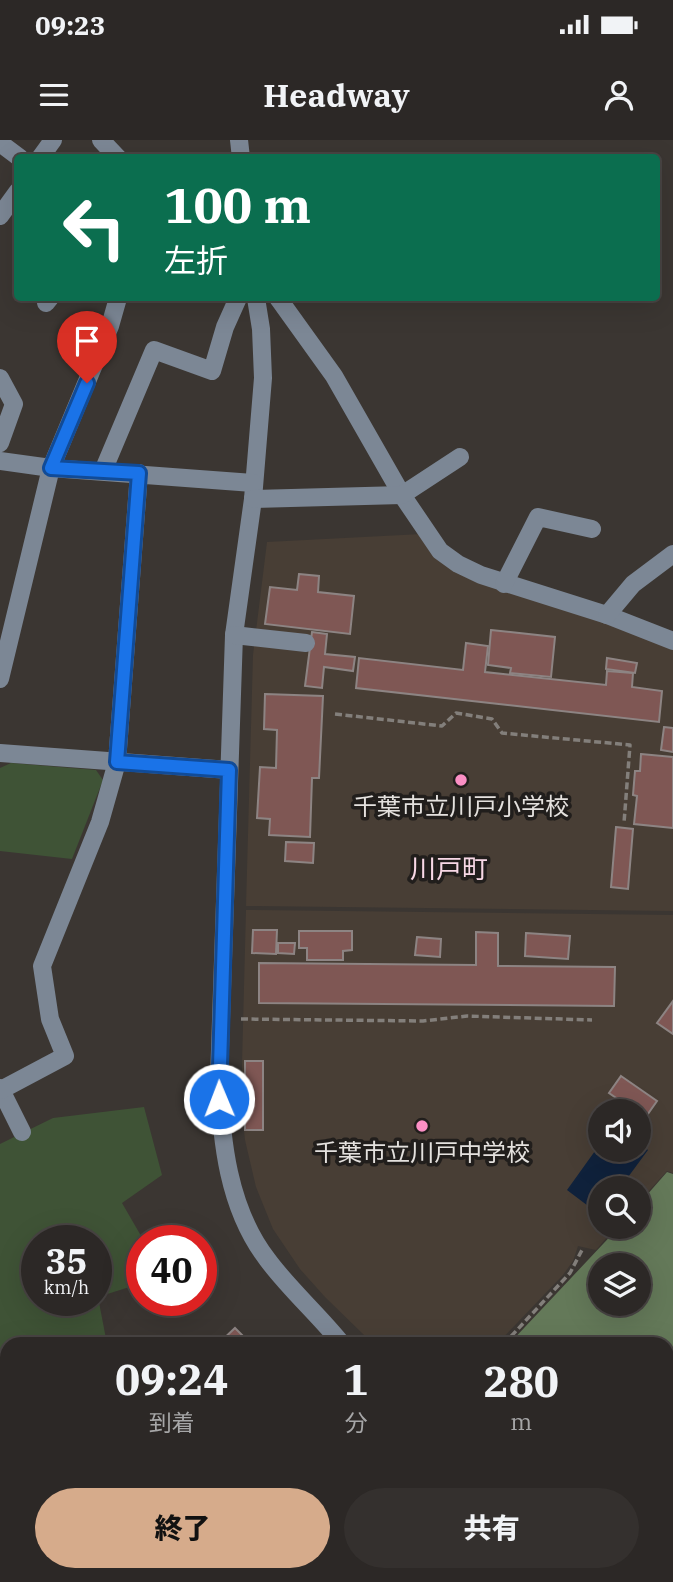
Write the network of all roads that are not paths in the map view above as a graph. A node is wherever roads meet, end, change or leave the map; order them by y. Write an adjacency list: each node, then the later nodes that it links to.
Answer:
1 (101, 140): 2 (street)
2 (114, 154)
3 (14, 197): 4 (street)
4 (0, 216)
5 (117, 301): 13 (street)
6 (237, 301): 14 (street)
7 (256, 301): 16 (street)
8 (280, 301): 17 (street)
9 (0, 378): 10 (street)
10 (0, 443)
11 (460, 457): 17 (street)
12 (0, 461): 13 (street)
13 (51, 468): 14 (street); 25 (street)
14 (103, 471): 15 (street)
15 (139, 473): 16 (street); 27 (street)
16 (253, 491): 17 (street); 22 (street)
17 (402, 495): 20 (street)
18 (592, 529): 20 (street)
19 (673, 554): 21 (street)
20 (504, 584): 21 (street)
21 (607, 615): 23 (street)
22 (234, 635): 24 (street); 28 (street)
23 (672, 640)
24 (306, 643)
25 (0, 679)
26 (0, 753): 27 (street)
27 (117, 762): 28 (street); 29 (street)
28 (229, 770): 31 (street)
29 (1, 1089): 30 (street)
30 (22, 1132)
31 (336, 1337)

